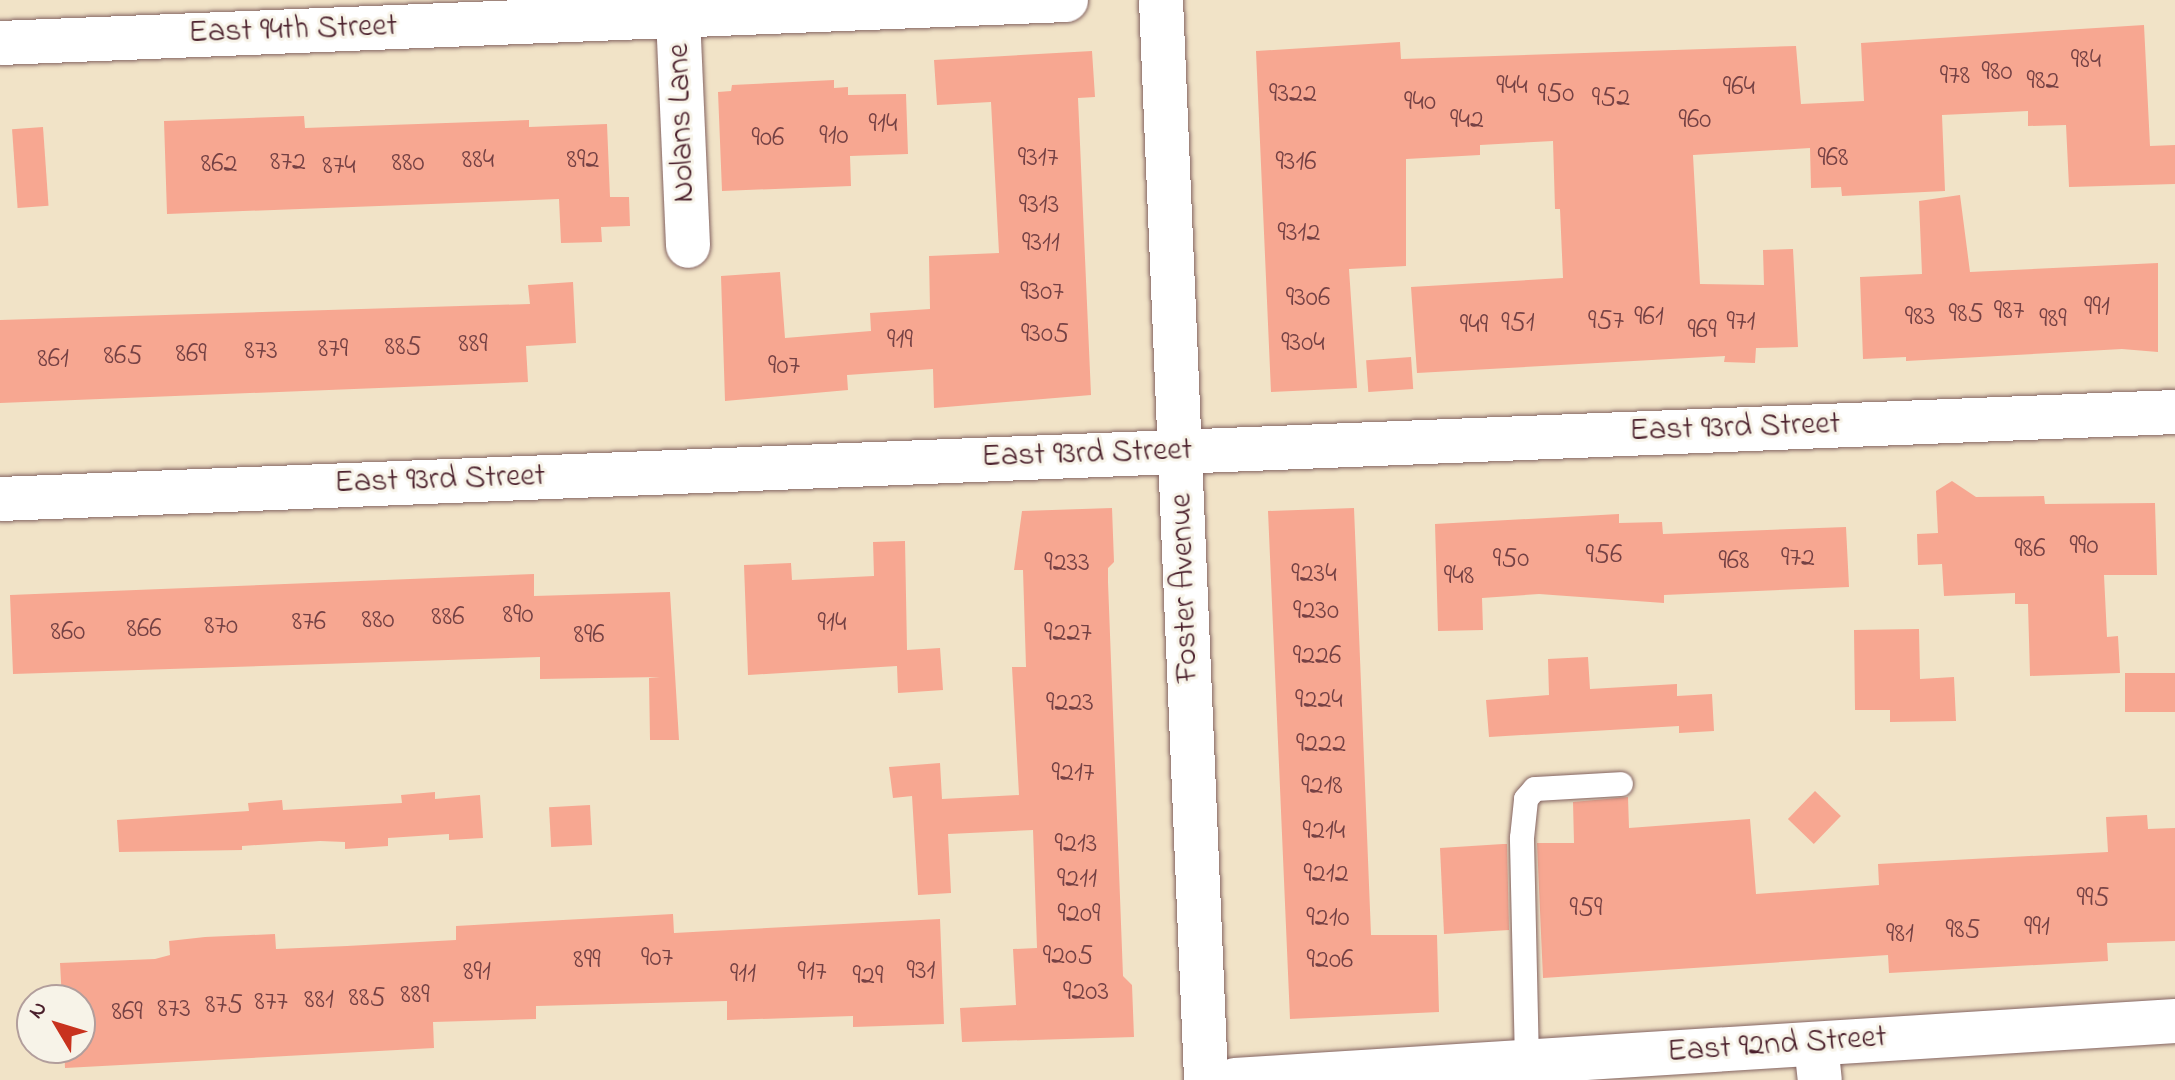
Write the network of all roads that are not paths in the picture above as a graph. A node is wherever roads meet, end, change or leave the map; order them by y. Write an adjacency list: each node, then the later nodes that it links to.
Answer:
1 (1066, 0): 3 (street, East 94th Street)
2 (1161, 0): 7 (street, Foster Avenue)
3 (678, 8): 4 (street, East 94th Street); 5 (street, Nolans Lane)
4 (0, 43)
5 (688, 246)
6 (2175, 412): 7 (street, East 93rd Street)
7 (1181, 451): 8 (street, East 93rd Street); 13 (street, Foster Avenue)
8 (0, 499)
9 (1621, 784): 11 (lane)
10 (2175, 1021): 12 (street, East 92nd Street)
11 (1527, 1062): 12 (street, East 92nd Street); 14 (street, East 92nd Street)
12 (1818, 1062)
13 (1206, 1080)
14 (1235, 1080)

